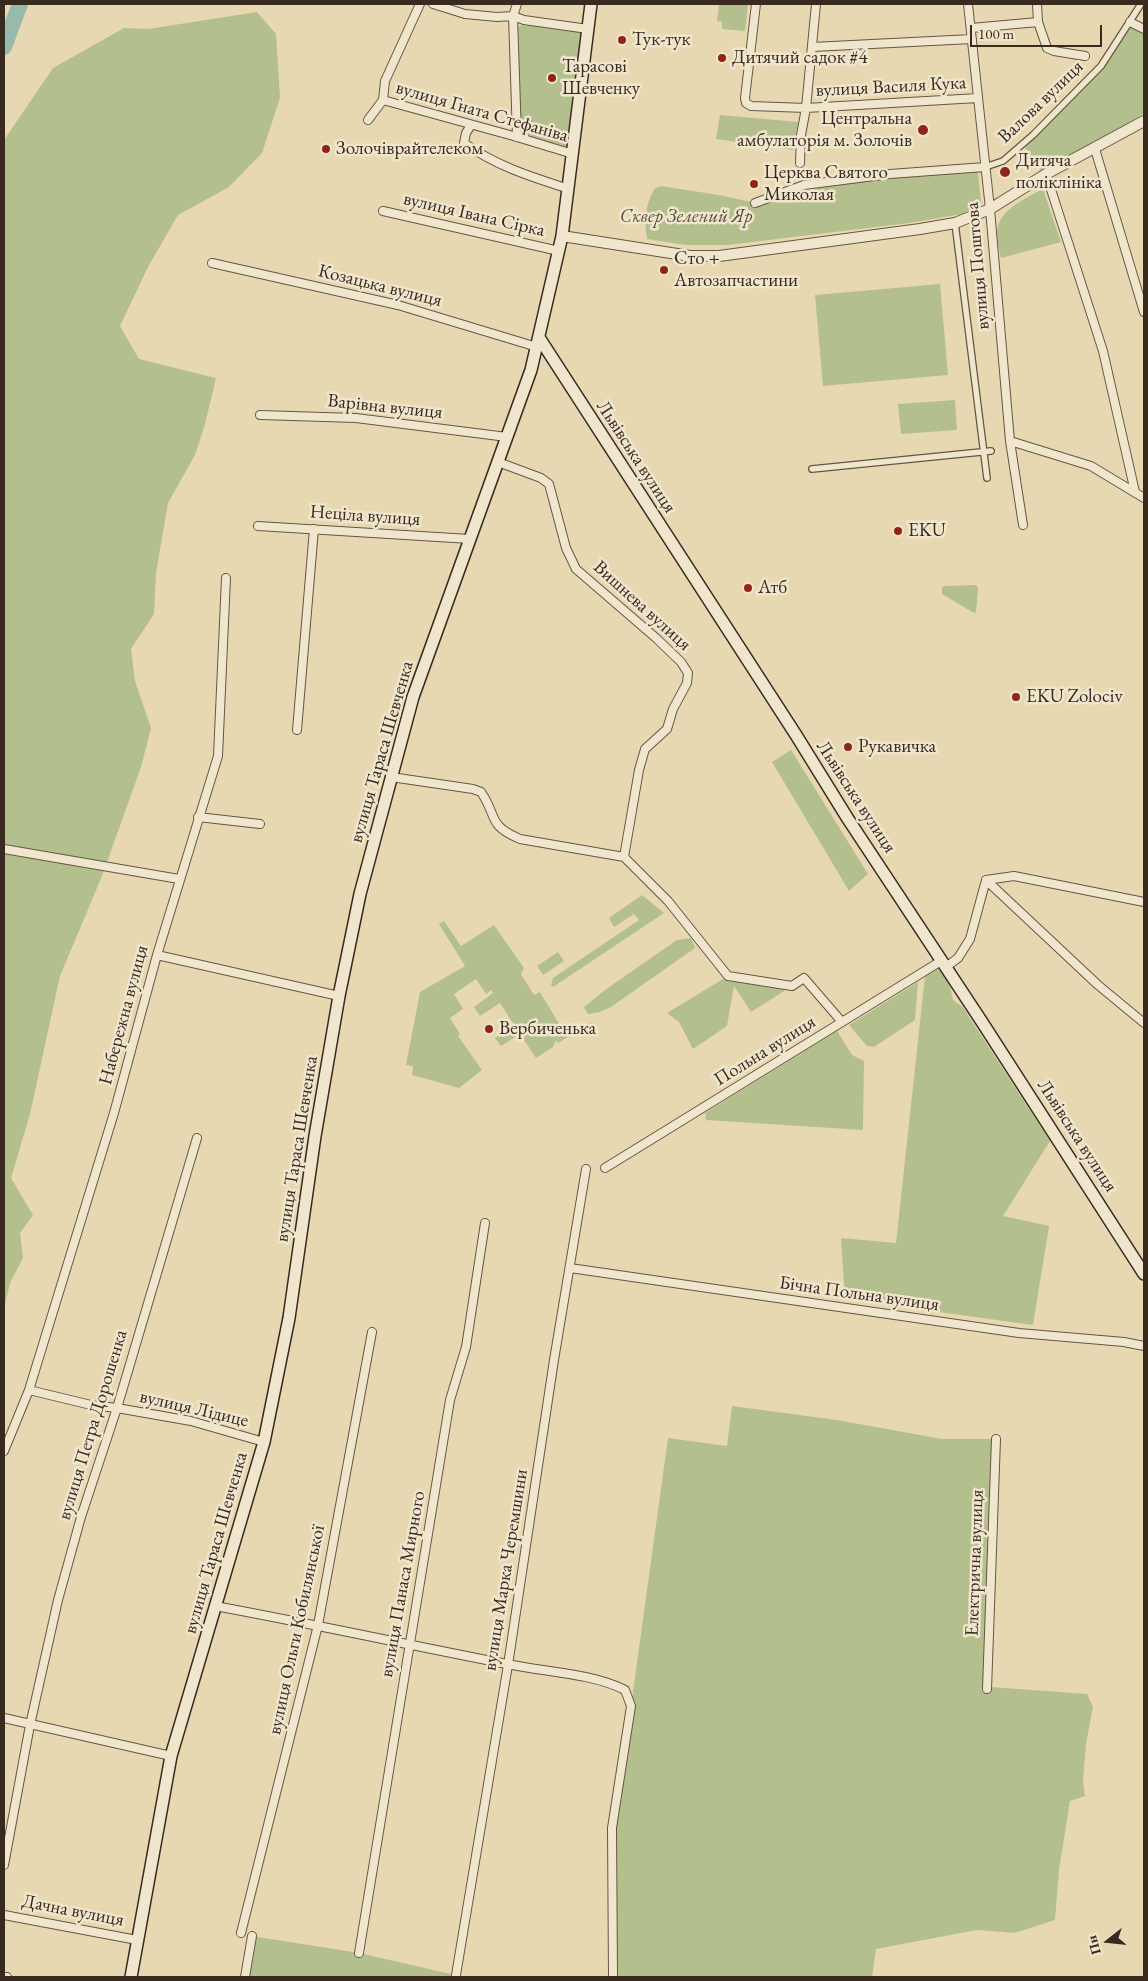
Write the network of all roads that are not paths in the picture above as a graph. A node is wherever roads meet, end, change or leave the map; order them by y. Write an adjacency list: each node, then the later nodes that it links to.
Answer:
1 (420, 4): 20 (street)
2 (433, 4): 10 (street)
3 (517, 4): 10 (street)
4 (591, 4): 14 (main road, вулиця Тараса Шевченка)
5 (756, 4): 21 (street, вулиця Василя Кука)
6 (816, 4): 17 (street)
7 (968, 4): 13 (street, вулиця Поштова)
8 (1037, 4): 11 (street)
9 (1141, 4): 12 (street, Валова вулиця)
10 (513, 16): 14 (street); 25 (street)
11 (1038, 22): 13 (street); 18 (street)
12 (1130, 22): 15 (street); 29 (street, Валова вулиця)
13 (971, 28): 16 (street, вулиця Поштова)
14 (588, 29): 27 (main road, вулиця Тараса Шевченка)
15 (1144, 29)
16 (972, 39): 17 (street); 19 (street, вулиця Поштова)
17 (812, 48): 21 (street)
18 (1085, 56)
19 (978, 98): 21 (street, вулиця Василя Кука); 29 (street, вулиця Поштова)
20 (382, 100): 22 (street); 24 (street, вулиця Гната Стефаніва)
21 (806, 108): 28 (street)
22 (368, 120)
23 (1144, 121): 26 (street)
24 (471, 125): 25 (street, вулиця Гната Стефаніва); 31 (street)
25 (517, 137): 27 (street, вулиця Гната Стефаніва)
26 (1095, 149): 30 (street); 39 (street)
27 (572, 154): 31 (main road, вулиця Тараса Шевченка)
28 (800, 163)
29 (985, 168): 32 (street, Валова вулиця); 33 (street, вулиця Поштова)
30 (1046, 174): 33 (street); 48 (street)
31 (569, 189): 36 (main road, вулиця Тараса Шевченка)
32 (755, 203)
33 (990, 209): 35 (street); 43 (street, вулиця Поштова)
34 (383, 211): 37 (street, вулиця Івана Сірка)
35 (955, 223): 36 (street); 44 (street)
36 (562, 236): 37 (main road, вулиця Тараса Шевченка)
37 (559, 251): 40 (main road, вулиця Тараса Шевченка)
38 (212, 263): 40 (street, Козацька вулиця)
39 (1144, 312)
40 (539, 343): 42 (main road, вулиця Тараса Шевченка); 65 (main road, Львівська вулиця)
41 (260, 415): 42 (street, Варівна вулиця)
42 (507, 437): 45 (main road, вулиця Тараса Шевченка)
43 (1010, 441): 48 (street); 50 (street, вулиця Поштова)
44 (987, 452): 46 (street); 47 (street)
45 (498, 462): 53 (main road, вулиця Тараса Шевченка); 60 (street, Вишнева вулиця)
46 (812, 469)
47 (987, 478)
48 (1135, 492): 49 (street)
49 (1144, 498)
50 (1022, 525)
51 (258, 526): 52 (street, Неціла вулиця)
52 (314, 529): 53 (street, Неціла вулиця); 55 (street)
53 (470, 539): 56 (main road, вулиця Тараса Шевченка)
54 (226, 578): 57 (street, Набережна вулиця)
55 (297, 730)
56 (391, 777): 60 (street); 66 (main road, вулиця Тараса Шевченка)
57 (198, 817): 58 (street); 61 (street, Набережна вулиця)
58 (260, 824)
59 (4, 849): 61 (street)
60 (624, 857): 67 (street)
61 (179, 879): 64 (street, Набережна вулиця)
62 (986, 880): 63 (street); 65 (street, Польна вулиця); 68 (street)
63 (1144, 902)
64 (157, 955): 66 (street); 77 (street, Набережна вулиця)
65 (944, 964): 67 (street, Польна вулиця); 74 (main road, Львівська вулиця)
66 (339, 996): 80 (main road, вулиця Тараса Шевченка)
67 (842, 1022): 70 (street, Польна вулиця)
68 (1144, 1023)
69 (198, 1138): 78 (street, вулиця Петра Дорошенка)
70 (605, 1168)
71 (586, 1169): 73 (street, вулиця Марка Черемшини)
72 (485, 1223): 84 (street, вулиця Панаса Мирного)
73 (570, 1268): 76 (street, Бічна Польна вулиця); 85 (street, вулиця Марка Черемшини)
74 (1144, 1274)
75 (372, 1332): 83 (street, вулиця Ольги Кобилянської)
76 (1144, 1346)
77 (29, 1390): 78 (street, вулиця Лідице); 81 (street, Набережна вулиця)
78 (117, 1408): 80 (street, вулиця Лідице); 88 (street, вулиця Петра Дорошенка)
79 (996, 1439): 86 (street, Електрична вулиця)
80 (264, 1442): 82 (main road, вулиця Тараса Шевченка)
81 (4, 1451)
82 (215, 1606): 83 (street); 89 (main road, вулиця Тараса Шевченка)
83 (318, 1625): 84 (street); 92 (street, вулиця Ольги Кобилянської)
84 (409, 1644): 85 (street); 95 (street, вулиця Панаса Мирного)
85 (508, 1665): 96 (street, вулиця Марка Черемшини); 99 (street)
86 (987, 1689)
87 (4, 1718): 88 (street)
88 (30, 1724): 89 (street); 90 (street)
89 (171, 1756): 94 (main road, вулиця Тараса Шевченка)
90 (4, 1865)
91 (4, 1915): 94 (street, Дачна вулиця)
92 (241, 1933)
93 (252, 1936): 98 (street)
94 (137, 1940): 97 (main road, вулиця Тараса Шевченка)
95 (359, 1953)
96 (456, 1976)
97 (131, 1977)
98 (245, 1977)
99 (613, 1977)

